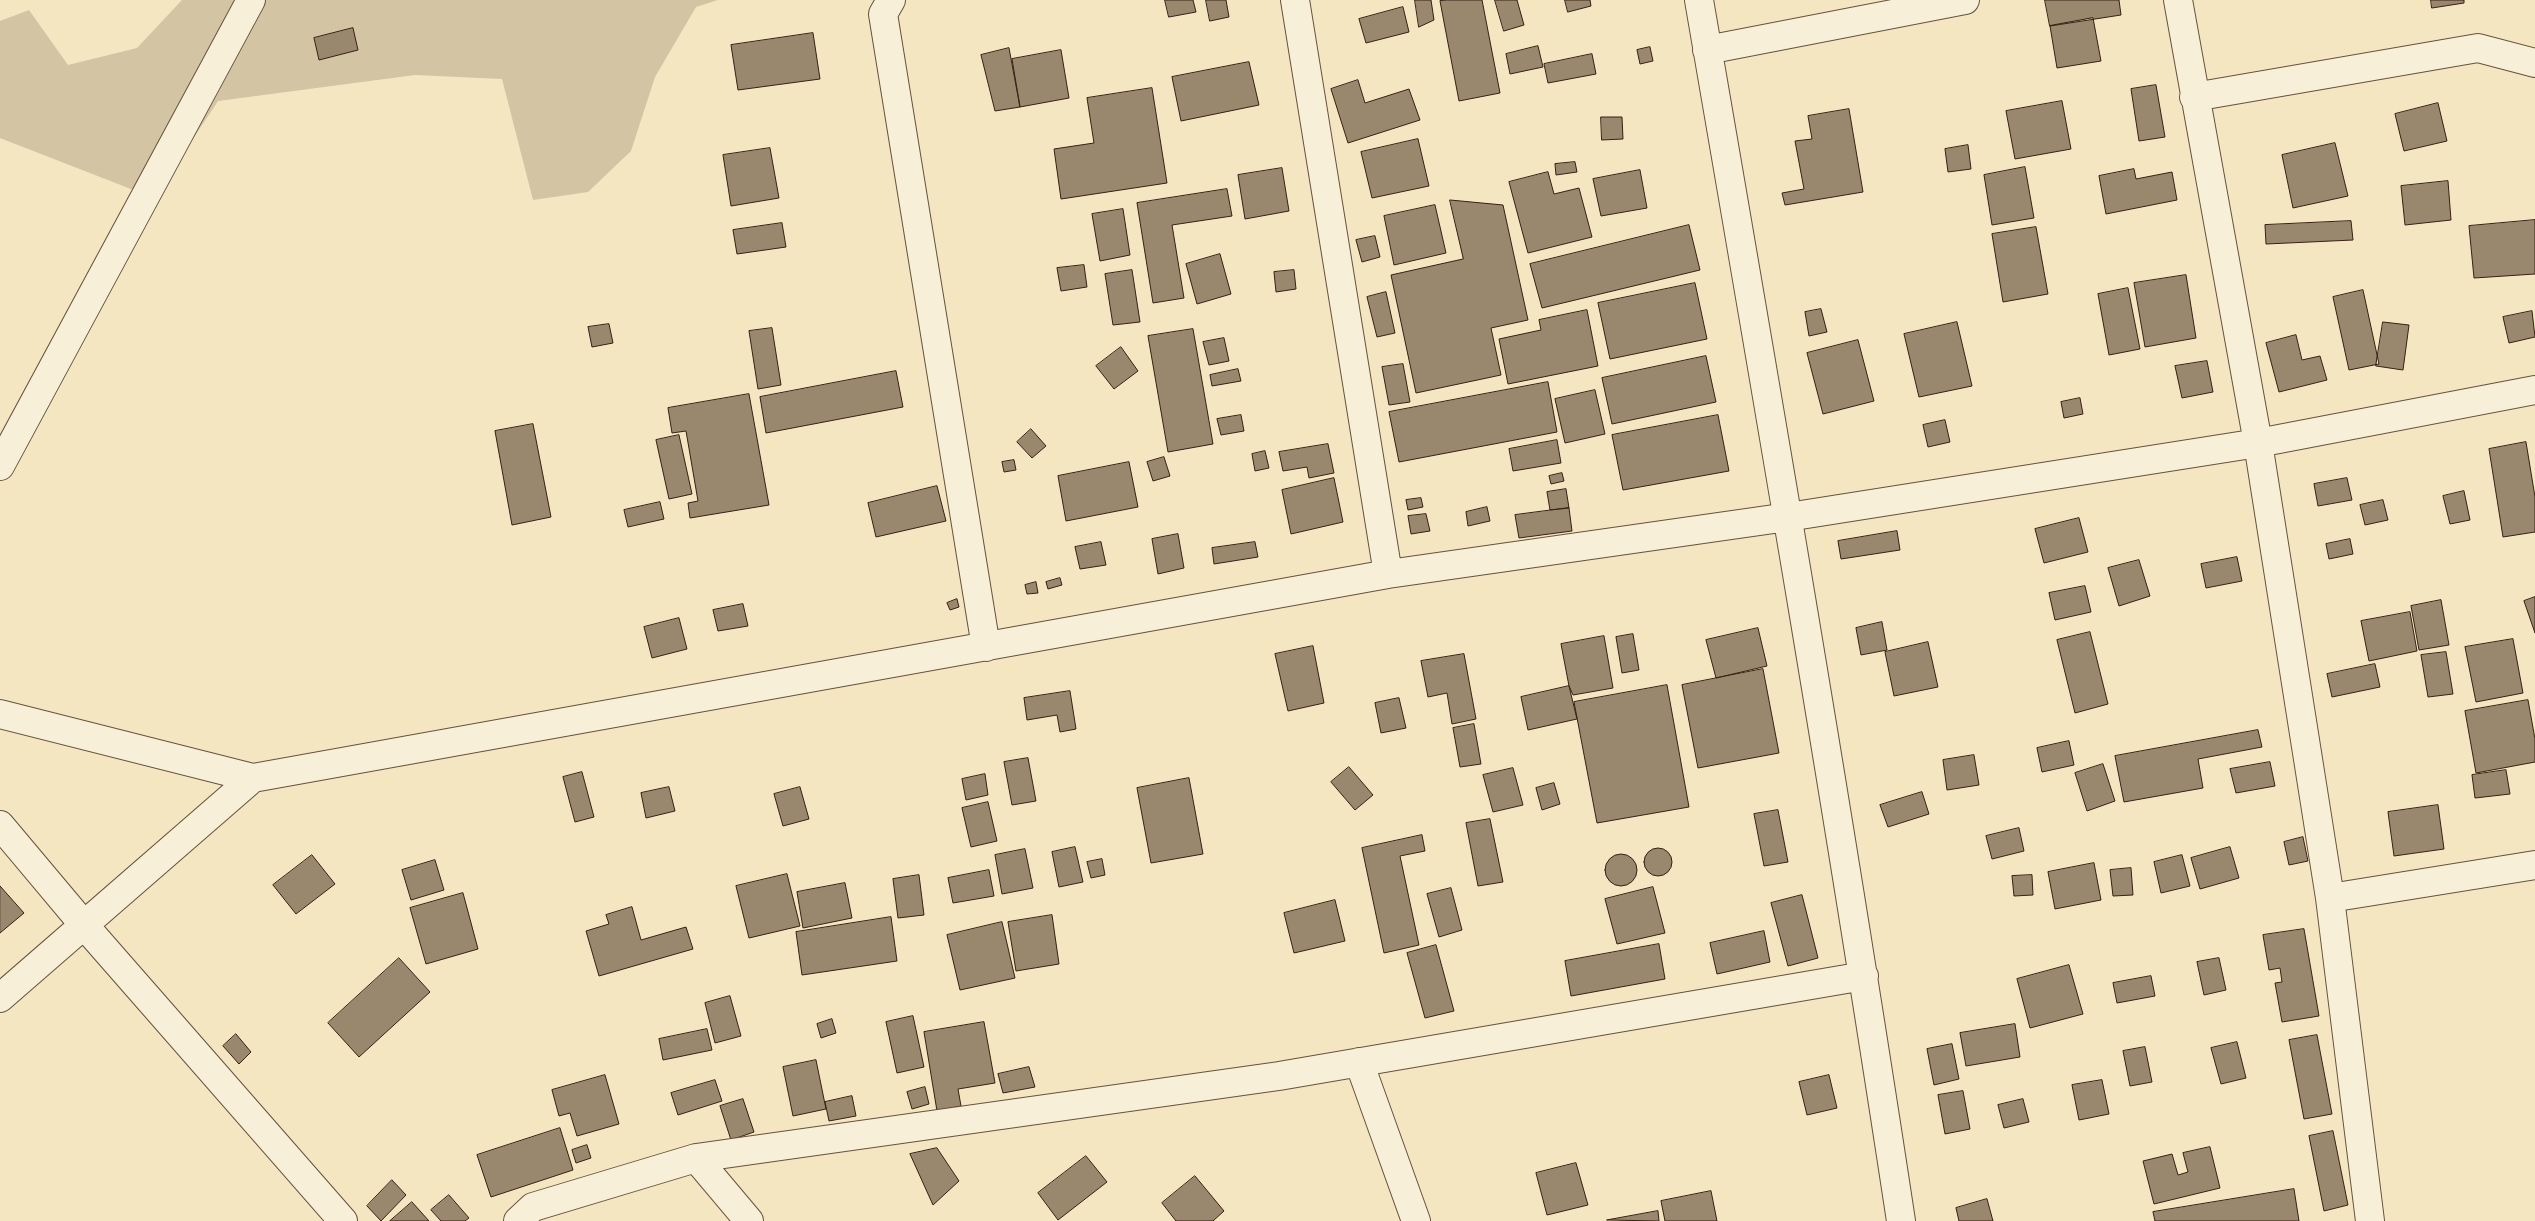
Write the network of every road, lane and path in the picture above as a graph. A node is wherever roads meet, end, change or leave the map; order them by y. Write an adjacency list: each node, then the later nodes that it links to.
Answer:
1 (251, 0): 12 (street)
2 (891, 0): 15 (street)
3 (1295, 0): 14 (street)
4 (1699, 0): 7 (street)
5 (1965, 0): 7 (street)
6 (2178, 0): 9 (street)
7 (1708, 50): 13 (street)
8 (2535, 63): 9 (street)
9 (2194, 97): 11 (street)
10 (2535, 390): 11 (street)
11 (2258, 443): 13 (street); 20 (street)
12 (0, 466)
13 (1788, 516): 14 (street); 22 (street)
14 (1388, 574): 15 (street)
15 (986, 647): 17 (street)
16 (0, 714): 17 (street)
17 (253, 778): 21 (street)
18 (0, 825): 21 (street)
19 (2535, 864): 20 (street)
20 (2330, 898): 31 (street)
21 (84, 925): 23 (street); 26 (street)
22 (1864, 976): 24 (street); 30 (street)
23 (0, 998)
24 (1359, 1062): 25 (street); 29 (street)
25 (696, 1158): 27 (street); 28 (street)
26 (343, 1221)
27 (518, 1221)
28 (749, 1221)
29 (1416, 1221)
30 (1901, 1221)
31 (2370, 1221)

